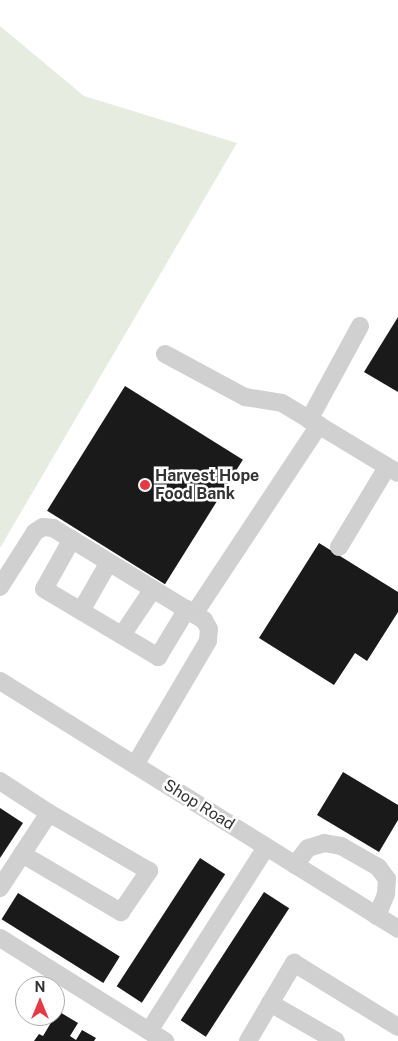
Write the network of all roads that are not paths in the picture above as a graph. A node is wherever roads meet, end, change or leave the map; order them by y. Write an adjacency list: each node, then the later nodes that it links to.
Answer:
1 (360, 326): 3 (street)
2 (165, 354): 3 (street)
3 (314, 422): 4 (street); 11 (street)
4 (393, 470): 6 (street)
5 (72, 539): 7 (street); 8 (street); 10 (street)
6 (339, 547)
7 (109, 562): 9 (street); 10 (street)
8 (0, 587)
9 (153, 588): 11 (street); 12 (street)
10 (81, 611): 12 (street)
11 (190, 612): 12 (street); 14 (street)
12 (122, 636)
13 (0, 681): 14 (street, Shop Road)
14 (135, 765): 17 (street, Shop Road)
15 (0, 781): 16 (street)
16 (49, 813): 18 (street); 18 (street)
17 (266, 847): 19 (street, Shop Road); 26 (street)
18 (22, 854): 20 (street)
19 (295, 865): 21 (street, Shop Road); 21 (street)
20 (0, 888)
21 (377, 916): 22 (street, Shop Road)
22 (398, 929)
23 (0, 938): 26 (street)
24 (270, 1003): 25 (street); 28 (street); 29 (street)
25 (398, 1027)
26 (149, 1031): 27 (street)
27 (165, 1041)
28 (248, 1041)
29 (336, 1041)

